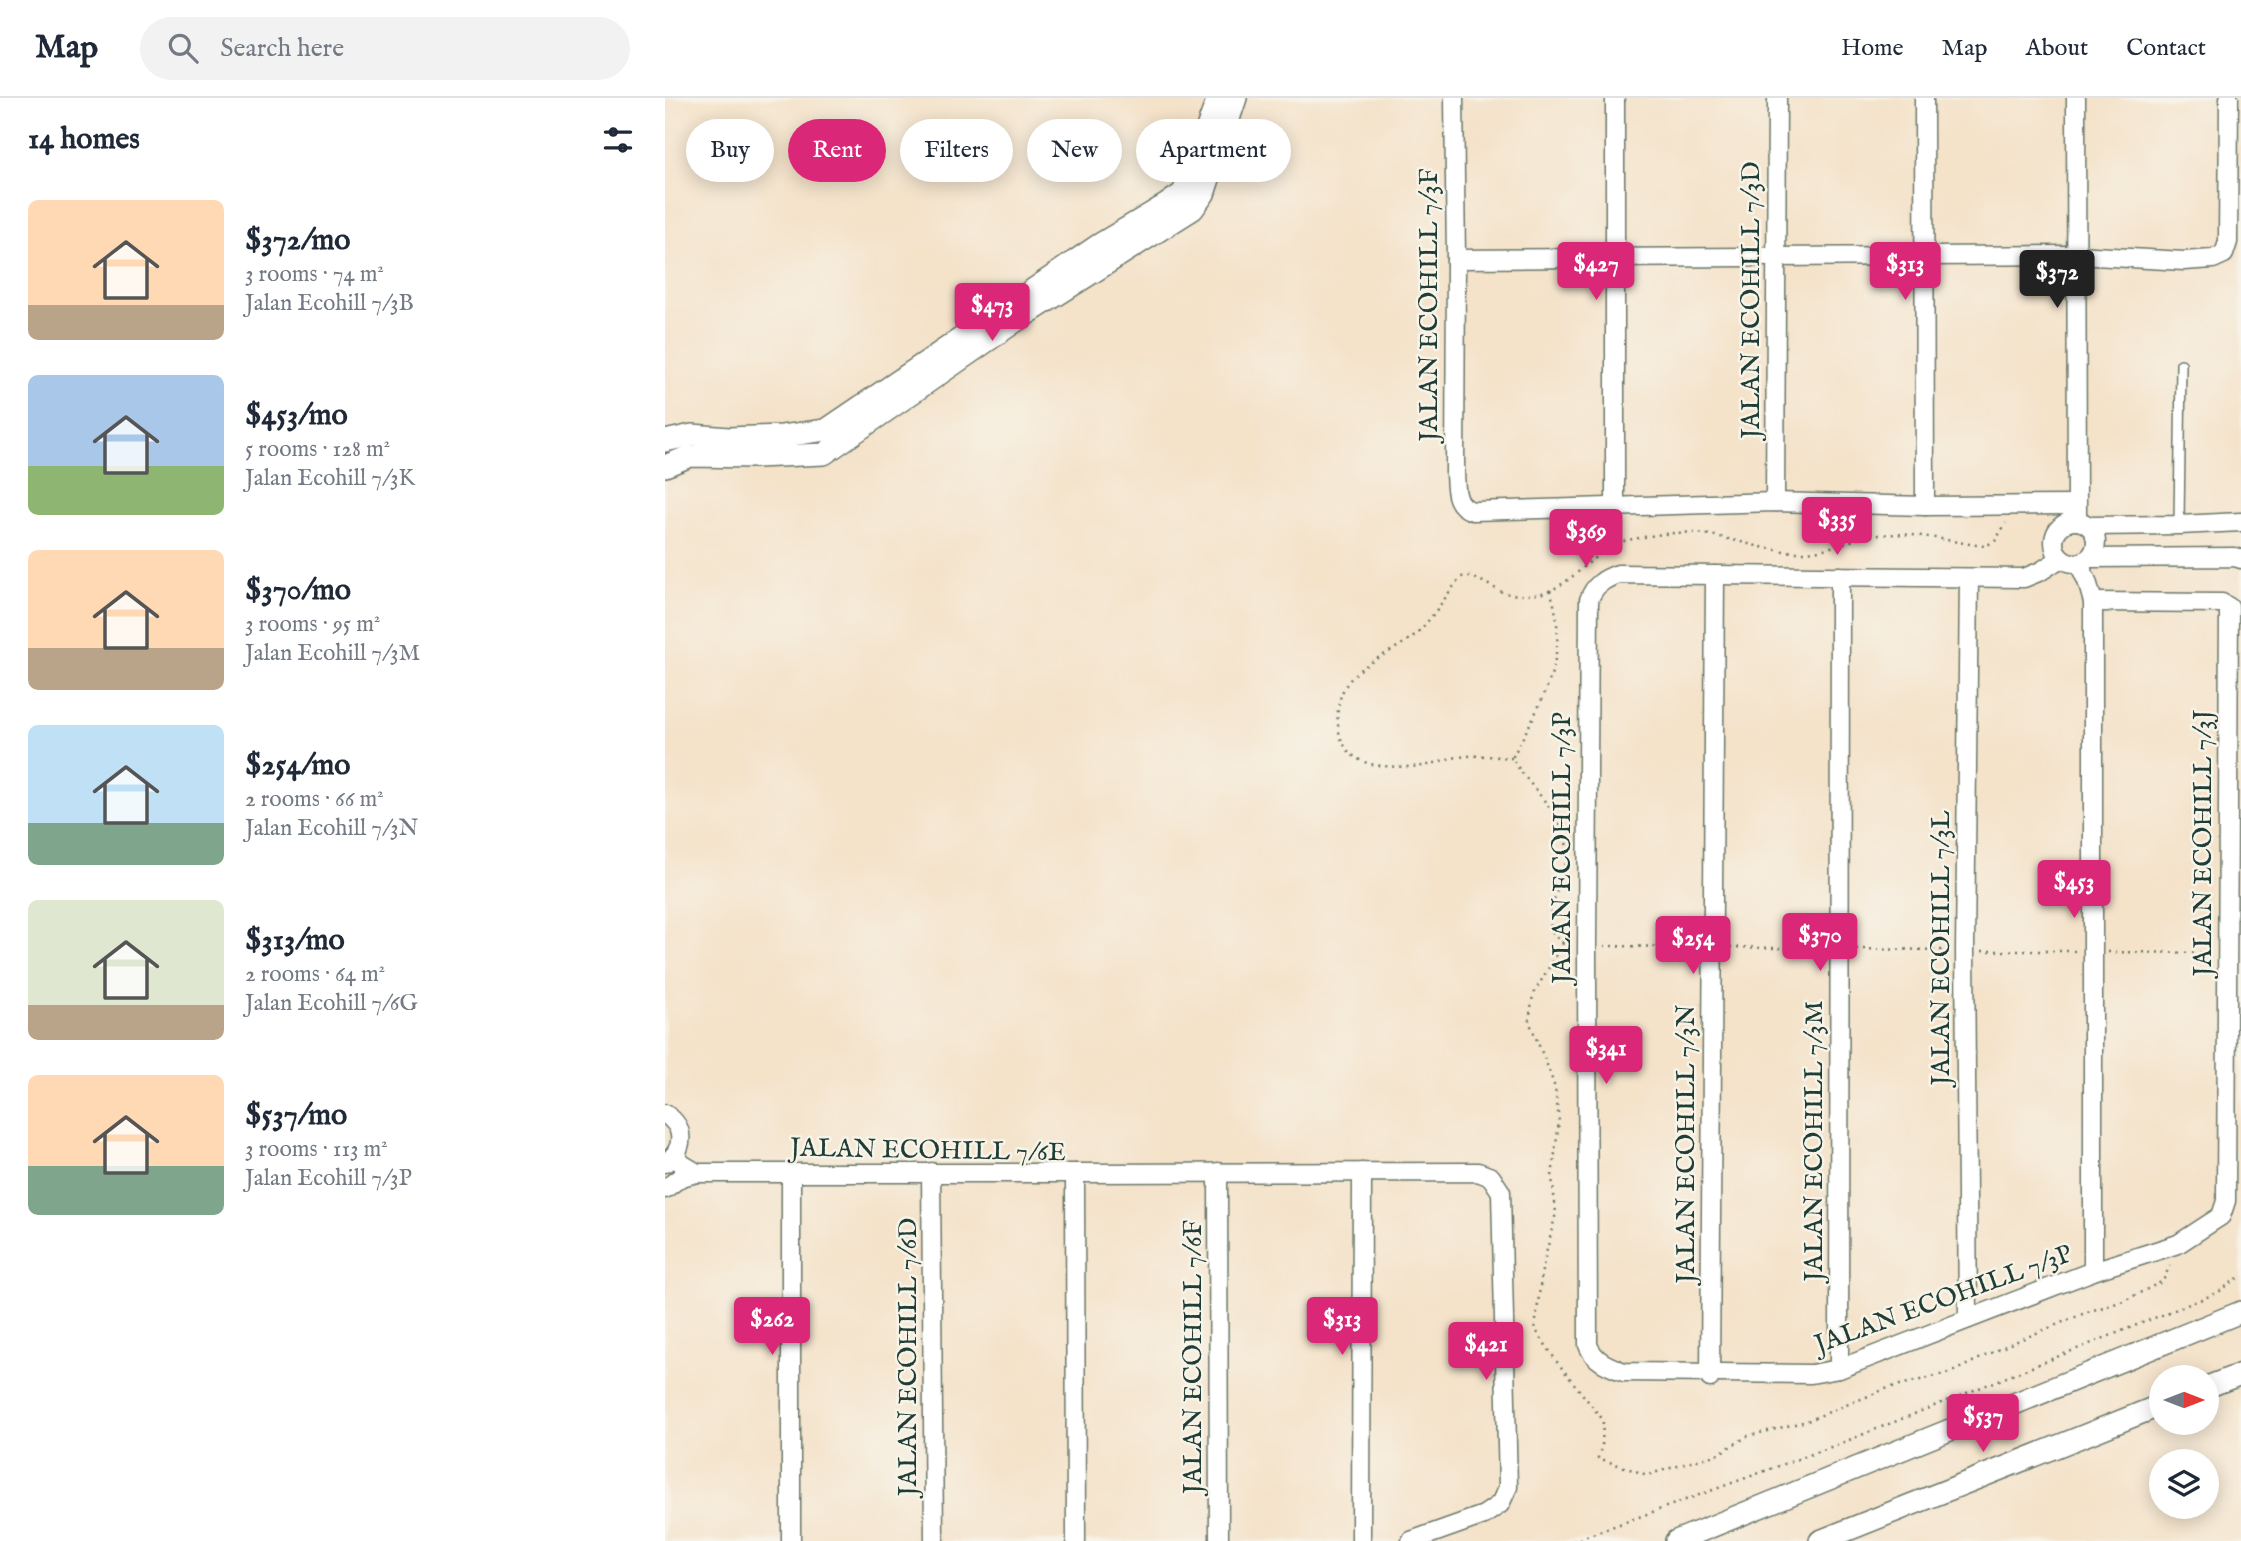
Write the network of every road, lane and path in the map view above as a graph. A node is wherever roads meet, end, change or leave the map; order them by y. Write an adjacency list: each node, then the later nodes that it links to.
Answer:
1 (1218, 98): 15 (street)
2 (1236, 98): 16 (street)
3 (1454, 98): 12 (street, JALAN ECOHILL 7/3F)
4 (1615, 98): 13 (street)
5 (1777, 98): 11 (street, JALAN ECOHILL 7/3D)
6 (1924, 98): 10 (street)
7 (2076, 98): 9 (street)
8 (2229, 98): 9 (street)
9 (2076, 255): 10 (street); 20 (street)
10 (1924, 256): 11 (street); 18 (street)
11 (1776, 257): 13 (street); 17 (street, JALAN ECOHILL 7/3D)
12 (1456, 259): 13 (street); 19 (street, JALAN ECOHILL 7/3F)
13 (1615, 259): 19 (street)
14 (2181, 364): 22 (lane)
15 (665, 441)
16 (665, 466)
17 (1776, 502): 18 (street); 19 (street)
18 (1925, 506): 20 (street)
19 (1615, 507)
20 (2081, 517): 22 (street); 23 (street); 25 (street)
21 (2241, 522): 22 (street)
22 (2179, 525)
23 (2061, 558): 25 (street); 28 (street)
24 (2241, 559): 25 (street)
25 (2084, 561): 30 (street)
26 (1715, 575): 27 (street); 32 (street, JALAN ECOHILL 7/3N); 33 (street, JALAN ECOHILL 7/3P)
27 (1840, 576): 28 (street); 34 (street, JALAN ECOHILL 7/3M)
28 (1969, 578): 35 (street, JALAN ECOHILL 7/3L)
29 (1550, 590): 31 (path)
30 (2093, 602): 36 (street); 37 (street, JALAN ECOHILL 7/3J)
31 (1563, 943): 33 (path); 48 (path)
32 (1713, 947): 33 (path); 34 (path); 57 (street, JALAN ECOHILL 7/3N)
33 (1587, 948): 57 (street, JALAN ECOHILL 7/3P)
34 (1839, 949): 35 (path); 55 (street, JALAN ECOHILL 7/3M)
35 (1965, 950): 36 (path); 53 (street, JALAN ECOHILL 7/3L)
36 (2093, 951): 37 (path); 49 (street)
37 (2228, 953): 47 (street, JALAN ECOHILL 7/3J)
38 (665, 1114): 39 (street)
39 (670, 1159): 43 (street)
40 (931, 1172): 44 (street, JALAN ECOHILL 7/6E); 45 (street, JALAN ECOHILL 7/6E); 61 (street, JALAN ECOHILL 7/6D)
41 (1218, 1172): 42 (street); 45 (street); 63 (street, JALAN ECOHILL 7/6F)
42 (1362, 1172): 64 (street); 65 (street)
43 (697, 1173): 44 (street, JALAN ECOHILL 7/6E); 46 (street)
44 (792, 1173): 60 (street)
45 (1075, 1173): 62 (street, JALAN ECOHILL 7/6E)
46 (665, 1189)
47 (2221, 1216): 48 (street, JALAN ECOHILL 7/3P)
48 (2178, 1244): 49 (street, JALAN ECOHILL 7/3P)
49 (2093, 1270): 53 (street, JALAN ECOHILL 7/3P)
50 (2241, 1276): 66 (path)
51 (2241, 1299): 54 (street)
52 (2241, 1312): 54 (street)
53 (1968, 1319): 55 (street, JALAN ECOHILL 7/3P)
54 (2203, 1325): 67 (street)
55 (1839, 1369): 57 (street, JALAN ECOHILL 7/3P)
56 (2241, 1374): 58 (street)
57 (1710, 1376)
58 (2219, 1382)
59 (2149, 1410): 68 (street)
60 (791, 1541)
61 (934, 1541)
62 (1076, 1541)
63 (1219, 1541)
64 (1361, 1541)
65 (1411, 1541)
66 (1573, 1541)
67 (1676, 1541)
68 (1820, 1541)

